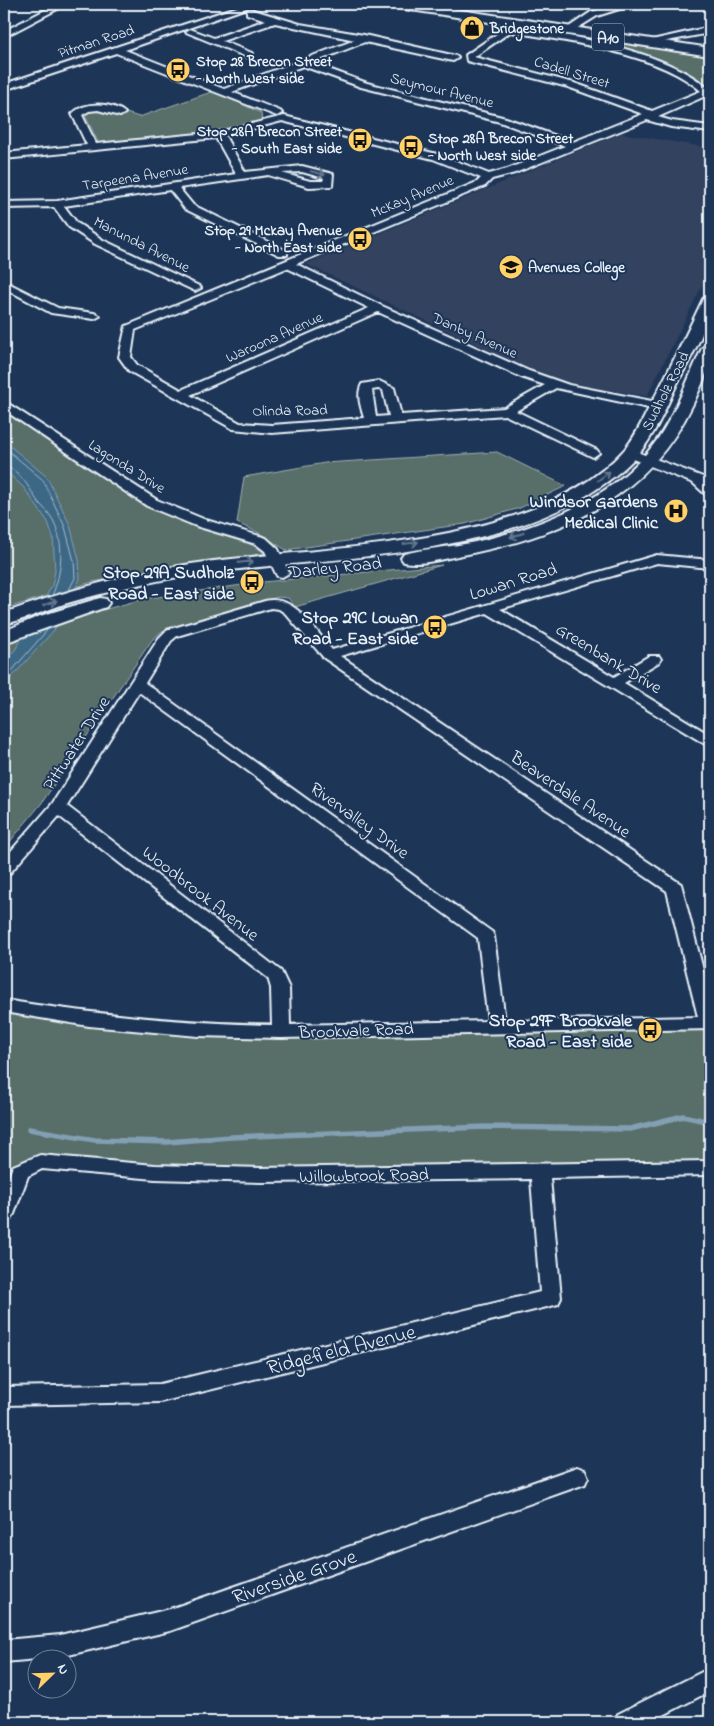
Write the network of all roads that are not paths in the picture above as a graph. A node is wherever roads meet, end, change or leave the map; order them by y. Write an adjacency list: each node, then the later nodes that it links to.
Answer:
1 (63, 4): 11 (street)
2 (398, 4): 8 (highway, A10)
3 (424, 4): 8 (highway, A10)
4 (631, 4): 10 (street)
5 (252, 8): 6 (street, Cadell Street); 18 (street, Pitman Road)
6 (272, 21): 16 (street, Cadell Street); 17 (street)
7 (4, 24): 11 (street)
8 (516, 24): 10 (highway, A10); 19 (highway, A10); 21 (street); 26 (street, McKay Avenue)
9 (710, 24): 15 (street)
10 (573, 27): 15 (highway, A10)
11 (13, 28): 14 (street)
12 (710, 30): 15 (street)
13 (190, 32): 17 (street)
14 (4, 34)
15 (657, 37): 19 (highway, A10)
16 (364, 38): 21 (street, Cadell Street); 22 (street)
17 (214, 41): 20 (street)
18 (114, 49): 23 (street, Pitman Road); 24 (street)
19 (710, 50)
20 (250, 54)
21 (465, 57): 26 (street, Cadell Street)
22 (303, 63): 24 (street); 30 (street, Seymour Avenue)
23 (4, 87)
24 (224, 92): 27 (street)
25 (102, 115): 31 (street)
26 (652, 116): 28 (street, Cadell Street); 30 (street, McKay Avenue)
27 (277, 117): 29 (street); 35 (street)
28 (710, 129)
29 (219, 135): 31 (street); 34 (street)
30 (574, 146): 35 (street, McKay Avenue)
31 (93, 148): 32 (street)
32 (4, 156)
33 (270, 172): 33 (street, Tarpeena Avenue, one-way to 33); 34 (street, Tarpeena Avenue)
34 (242, 175): 36 (street, Tarpeena Avenue)
35 (488, 177): 39 (street, McKay Avenue)
36 (172, 186): 37 (street, Tarpeena Avenue); 39 (street, Danby Avenue)
37 (57, 204): 38 (street, Tarpeena Avenue); 41 (street, Manunda Avenue)
38 (4, 205)
39 (286, 259): 43 (street, Danby Avenue); 45 (street, McKay Avenue)
40 (4, 284): 44 (street)
41 (195, 288)
42 (710, 300): 50 (main road, Sudholz Road)
43 (378, 308): 47 (street, Danby Avenue); 48 (street, Waroona Avenue)
44 (94, 316)
45 (130, 328): 48 (street, Olinda Road)
46 (710, 348): 52 (main road, Sudholz Road)
47 (555, 384): 50 (street, Danby Avenue); 51 (street, Olinda Road)
48 (182, 394): 54 (street, Olinda Road)
49 (4, 405): 61 (street, Lagonda Drive)
50 (658, 406): 52 (main road); 56 (main road, Sudholz Road)
51 (507, 411): 53 (street, Olinda Road); 55 (street)
52 (679, 412): 57 (main road, Sudholz Road)
53 (396, 420): 54 (street, Olinda Road); 54 (street)
54 (371, 422)
55 (593, 453)
56 (630, 453): 57 (street); 61 (main road, Darley Road, one-way to 56)
57 (650, 460): 58 (street); 61 (main road, Darley Road, one-way to 61)
58 (704, 479): 59 (street)
59 (710, 491)
60 (710, 564): 63 (street, Lowan Road)
61 (279, 566): 62 (main road, Darley Road)
62 (97, 596): 64 (main road, Darley Road, one-way to 62); 66 (main road, Darley Road)
63 (489, 608): 67 (street, Lowan Road); 69 (street, Greenbank Drive)
64 (4, 619)
65 (172, 633): 67 (street); 70 (street, Pittwater Drive)
66 (4, 637)
67 (330, 656): 75 (street, Beaverdale Avenue)
68 (654, 660): 69 (street)
69 (614, 683): 71 (street, Greenbank Drive)
70 (137, 684): 72 (street, Pittwater Drive); 76 (street, Rivervalley Drive)
71 (710, 741)
72 (58, 807): 73 (street, Pittwater Drive); 77 (street, Woodbrook Avenue)
73 (4, 868)
74 (4, 1006): 77 (street, Brookvale Road)
75 (709, 1023): 76 (street, Brookvale Road)
76 (497, 1026): 77 (street, Brookvale Road)
77 (281, 1032)
78 (710, 1168): 79 (street, Willowbrook Road)
79 (540, 1172): 80 (street, Willowbrook Road); 81 (street, Ridgefield Avenue)
80 (4, 1214)
81 (4, 1396)
82 (577, 1477): 83 (street, Riverside Grove)
83 (4, 1651)
84 (710, 1678): 85 (street)
85 (626, 1722)

